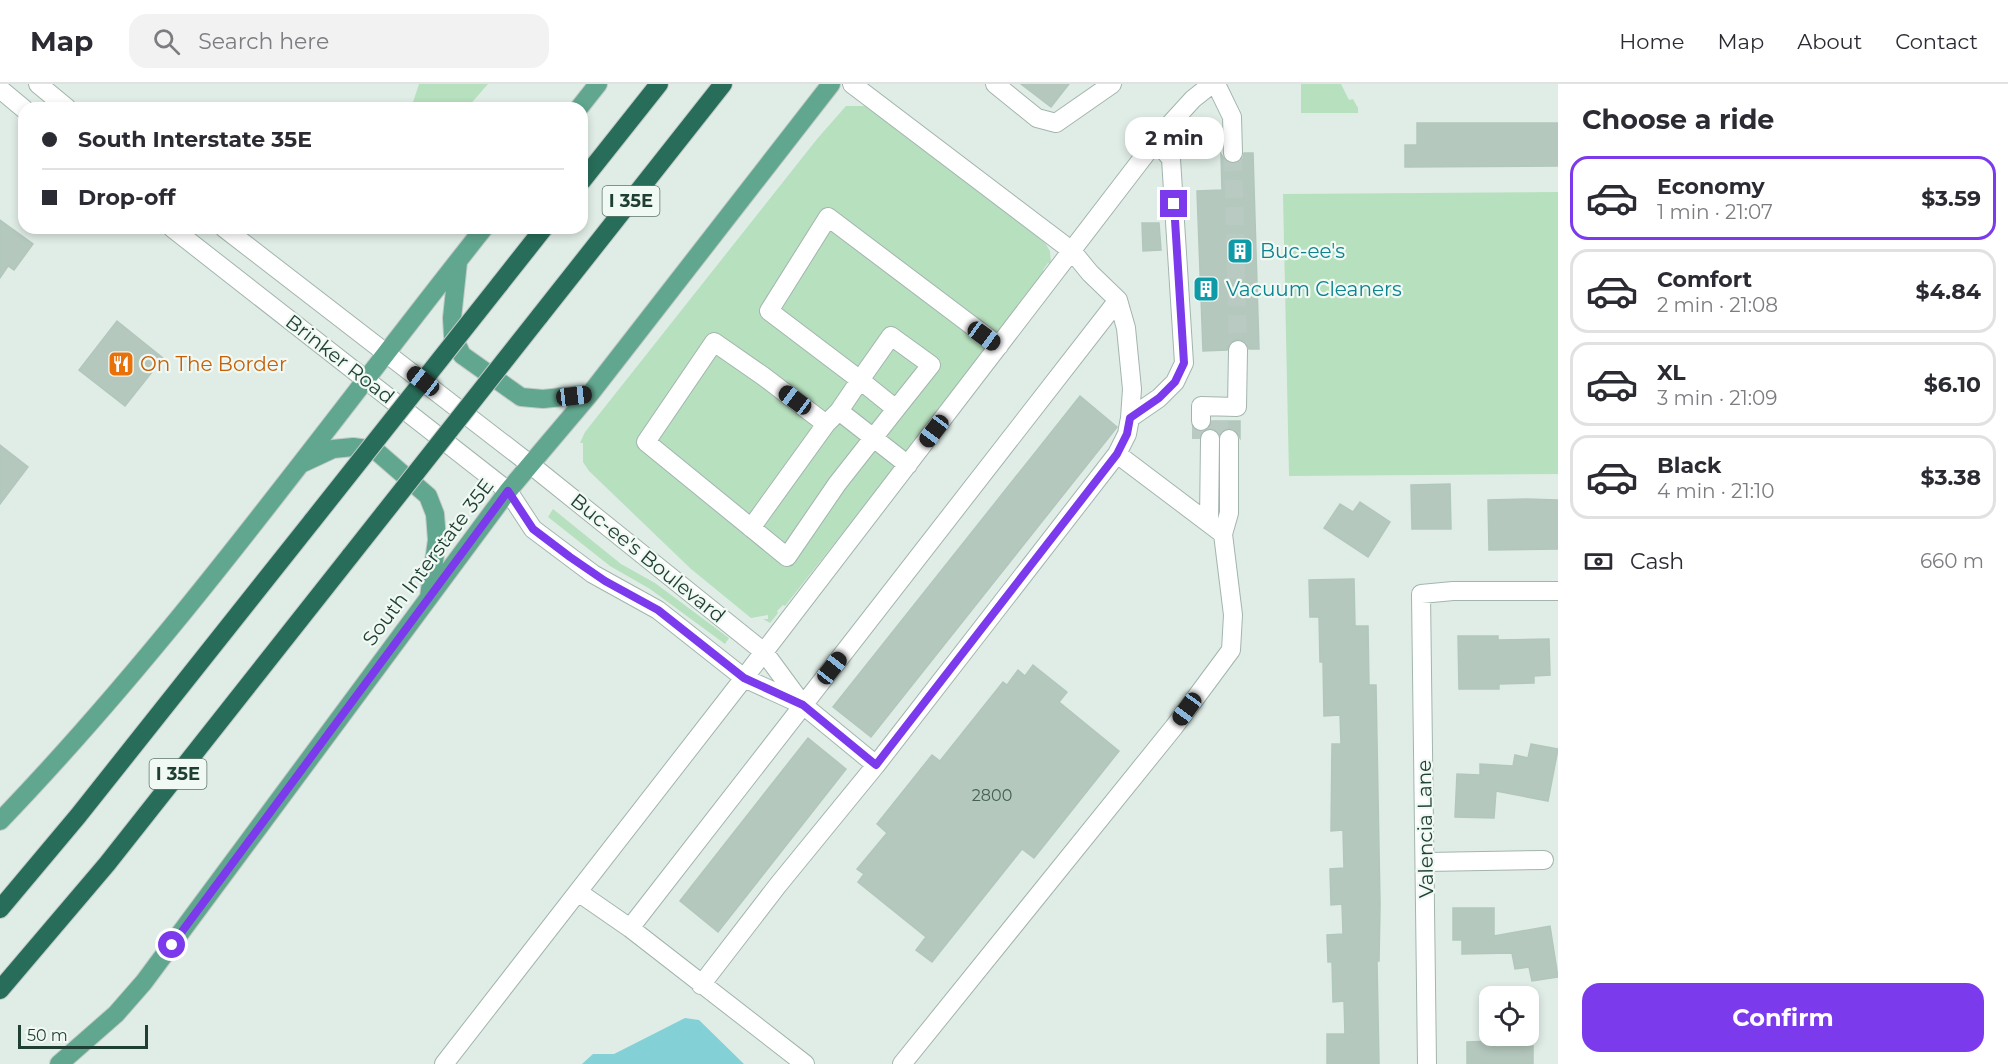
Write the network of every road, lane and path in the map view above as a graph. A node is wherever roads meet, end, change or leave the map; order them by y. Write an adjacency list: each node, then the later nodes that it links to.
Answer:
1 (38, 84): 11 (street)
2 (598, 84): 12 (main road)
3 (659, 84): 16 (highway, I 35E)
4 (723, 84): 56 (highway, I 35E, bridge)
5 (831, 84): 29 (main road, South Interstate 35E)
6 (852, 84): 21 (street)
7 (995, 84): 8 (street)
8 (1112, 84)
9 (1214, 84): 14 (street); 15 (street)
10 (0, 89): 13 (street)
11 (60, 102)
12 (584, 102)
13 (18, 104)
14 (1156, 140): 21 (street); 32 (street)
15 (1233, 153)
16 (588, 173)
17 (180, 234): 27 (street, Brinker Road)
18 (232, 234): 26 (street, Brinker Road)
19 (479, 234): 22 (main road)
20 (539, 234): 53 (highway, I 35E, bridge)
21 (1072, 251): 23 (street); 24 (street)
22 (458, 260): 26 (main road); 29 (main road)
23 (1118, 300): 32 (street); 47 (street)
24 (999, 346): 28 (street); 38 (street)
25 (1238, 350): 34 (street)
26 (387, 353): 27 (main road); 37 (street, Brinker Road)
27 (366, 379): 39 (main road); 40 (street, Brinker Road)
28 (860, 380): 30 (street); 30 (street); 31 (street)
29 (590, 394): 37 (main road, South Interstate 35E)
30 (896, 409): 35 (street)
31 (839, 411): 33 (street); 35 (street)
32 (1130, 418): 36 (street)
33 (826, 424): 42 (street); 42 (street)
34 (1216, 424): 41 (street); 41 (street)
35 (873, 438): 38 (street); 42 (street)
36 (1117, 454): 41 (street); 48 (street)
37 (531, 465): 40 (main road, South Interstate 35E); 45 (street, Buc-ee's Boulevard)
38 (908, 465): 45 (street)
39 (299, 466): 44 (main road); 49 (main road)
40 (508, 491): 44 (main road, South Interstate 35E); 46 (street, Buc-ee's Boulevard)
41 (1213, 526): 60 (street)
42 (751, 528)
43 (1558, 591): 51 (street, Valencia Lane)
44 (428, 598): 57 (main road, South Interstate 35E)
45 (764, 652): 46 (street); 47 (street, Buc-ee's Boulevard)
46 (744, 678): 47 (street, Buc-ee's Boulevard); 52 (street)
47 (803, 705): 48 (street); 54 (street)
48 (876, 765): 55 (street)
49 (0, 821)
50 (1544, 860): 51 (street)
51 (1426, 862): 61 (street, Valencia Lane)
52 (578, 892): 54 (street); 58 (street)
53 (0, 909)
54 (630, 928): 55 (street)
55 (701, 985): 59 (street)
56 (0, 990)
57 (59, 1064)
58 (444, 1064)
59 (805, 1064)
60 (902, 1064)
61 (1427, 1064)

